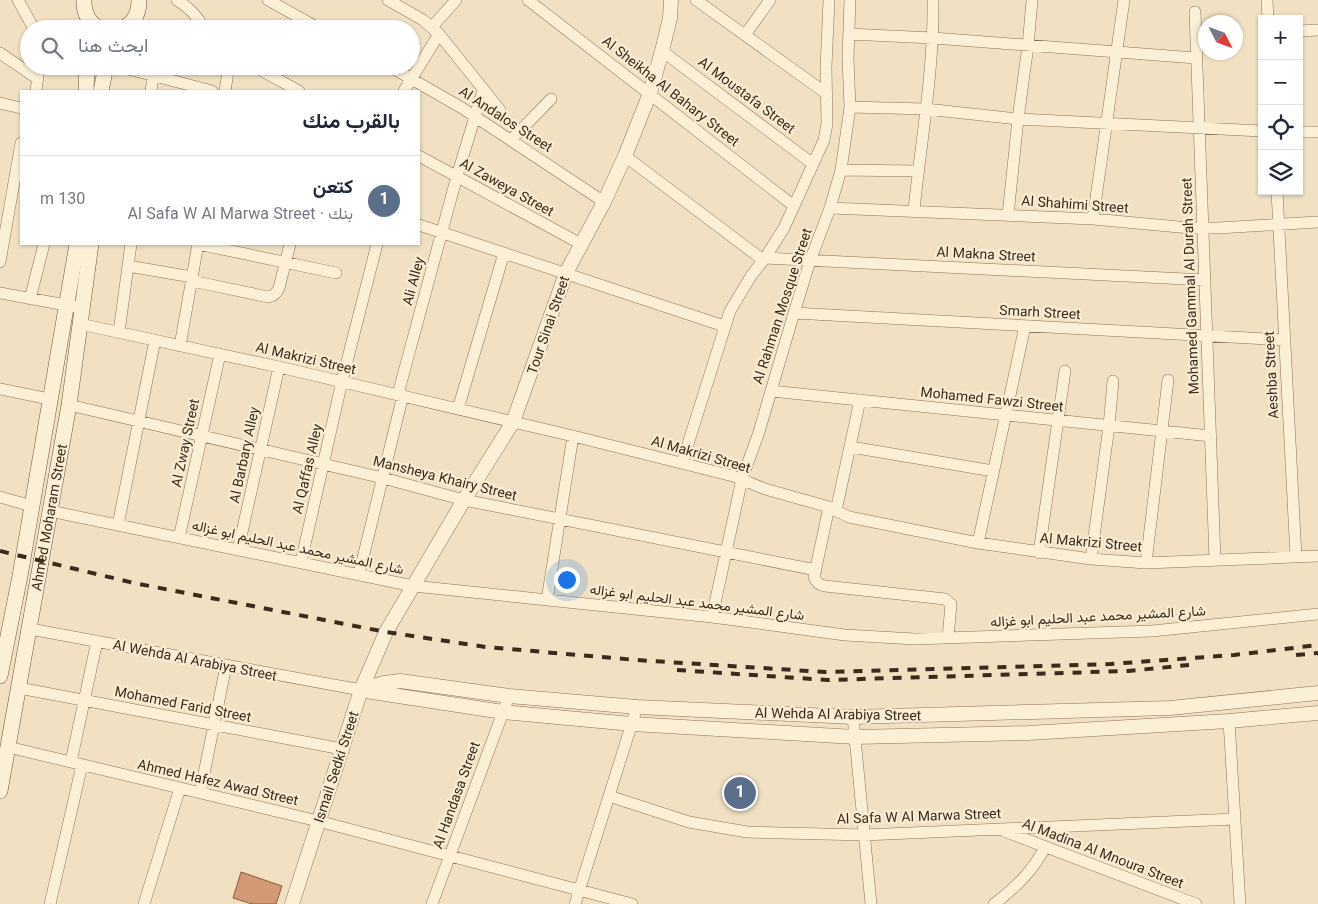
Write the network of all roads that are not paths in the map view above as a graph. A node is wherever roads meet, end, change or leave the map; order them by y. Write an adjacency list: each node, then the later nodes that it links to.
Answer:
1 (18, 0): 20 (street)
2 (139, 0): 23 (main road)
3 (177, 0): 24 (street)
4 (268, 0): 25 (street)
5 (388, 0): 26 (street)
6 (456, 0): 28 (street)
7 (528, 0): 62 (street, Al Sheikha Al Bahary Street)
8 (671, 0): 35 (street, Tour Sinai Street)
9 (696, 0): 32 (street)
10 (770, 0): 32 (street)
11 (829, 0): 63 (street, Al Rahman Mosque Street)
12 (850, 0): 31 (street, Al Rahman Mosque Street)
13 (933, 0): 33 (street)
14 (1124, 0): 37 (street)
15 (1267, 0): 19 (street)
16 (1032, 1): 34 (street)
17 (85, 6): 21 (main road); 22 (main road)
18 (1195, 12): 38 (street, Mohamed Gammal Al Durah Street)
19 (1268, 15)
20 (29, 20)
21 (86, 20)
22 (90, 20)
23 (132, 20)
24 (199, 20)
25 (304, 20)
26 (419, 20)
27 (420, 20): 28 (street)
28 (435, 30): 39 (street); 61 (street)
29 (1318, 30): 30 (street)
30 (1303, 31)
31 (849, 34): 33 (street); 66 (street, Al Rahman Mosque Street)
32 (745, 36): 63 (street)
33 (933, 38): 34 (street); 68 (street)
34 (1028, 46): 37 (street); 71 (street)
35 (662, 51): 62 (street, Tour Sinai Street); 81 (street, Al Moustafa Street)
36 (0, 52): 40 (street)
37 (1116, 52): 38 (street); 72 (street)
38 (1196, 58): 73 (street, Mohamed Gammal Al Durah Street)
39 (420, 62)
40 (20, 66)
41 (32, 75): 51 (street)
42 (38, 75): 51 (street)
43 (87, 75): 54 (main road)
44 (104, 75): 55 (main road)
45 (146, 75): 50 (street)
46 (228, 75): 58 (street)
47 (270, 75): 59 (street)
48 (405, 75): 52 (street, Al Andalos Street)
49 (414, 75): 52 (street)
50 (152, 77): 56 (street); 57 (street)
51 (38, 79): 53 (street)
52 (412, 79): 60 (street); 70 (street, Al Andalos Street)
53 (36, 90)
54 (86, 90)
55 (101, 90)
56 (151, 90)
57 (208, 90)
58 (225, 90)
59 (297, 90)
60 (405, 90)
61 (483, 90): 69 (street); 70 (street, Ali Alley)
62 (650, 93): 79 (street, Tour Sinai Street); 87 (street, Al Sheikha Al Bahary Street)
63 (827, 94): 81 (street, Al Rahman Mosque Street)
64 (550, 99): 77 (street)
65 (0, 103): 67 (street)
66 (850, 107): 68 (street); 82 (street, Al Rahman Mosque Street)
67 (20, 108)
68 (926, 109): 71 (street); 83 (street)
69 (500, 110)
70 (474, 115): 77 (street, Al Andalos Street); 84 (street, Ali Alley)
71 (1018, 119): 72 (street); 90 (street)
72 (1106, 123): 73 (street); 91 (street)
73 (1199, 128): 74 (street); 95 (street, Mohamed Gammal Al Durah Street)
74 (1258, 131)
75 (1303, 132): 76 (street)
76 (1318, 132)
77 (511, 140): 86 (street, Al Andalos Street)
78 (20, 149): 109 (street)
79 (625, 156): 86 (street, Tour Sinai Street); 107 (street)
80 (420, 157): 84 (street, Al Zaweya Street)
81 (813, 164): 87 (street, Al Rahman Mosque Street)
82 (841, 170): 83 (street); 88 (street, Al Rahman Mosque Street)
83 (918, 171): 89 (street)
84 (457, 176): 96 (street, Ali Alley); 97 (street, Al Zaweya Street)
85 (1277, 195): 94 (street, Aeshba Street)
86 (604, 202): 97 (street, Tour Sinai Street)
87 (794, 206): 107 (street, Al Rahman Mosque Street)
88 (830, 208): 89 (street, Al Shahimi Street); 108 (street, Al Rahman Mosque Street)
89 (914, 210): 90 (street, Al Shahimi Street)
90 (1008, 215): 91 (street, Al Shahimi Street)
91 (1093, 218): 95 (street, Al Shahimi Street)
92 (1318, 222): 94 (street, Al Shahimi Street)
93 (420, 225): 96 (street)
94 (1278, 225): 95 (street, Al Shahimi Street); 127 (street, Aeshba Street)
95 (1203, 229): 115 (street, Mohamed Gammal Al Durah Street)
96 (442, 232): 106 (street); 137 (street, Ali Alley)
97 (581, 244): 113 (street, Tour Sinai Street)
98 (44, 245): 117 (street)
99 (77, 245): 118 (main road, Ahmed Moharam Street)
100 (91, 245): 119 (main road, Ahmed Moharam Street)
101 (131, 245): 111 (street)
102 (198, 245): 114 (street)
103 (203, 245): 110 (street)
104 (290, 245): 110 (street)
105 (377, 245): 133 (street, Al Qaffas Alley)
106 (504, 253): 113 (street); 141 (street)
107 (764, 259): 108 (street, Al Makna Street); 122 (street, Al Rahman Mosque Street)
108 (810, 261): 115 (street, Al Makna Street); 120 (street, Al Rahman Mosque Street)
109 (0, 262)
110 (285, 262): 112 (street); 114 (street)
111 (128, 266): 114 (street); 124 (street)
112 (336, 273)
113 (566, 273): 122 (street); 145 (street, Tour Sinai Street)
114 (192, 279): 128 (street)
115 (1205, 280): 125 (street, Mohamed Gammal Al Durah Street)
116 (0, 292): 117 (street)
117 (30, 299): 118 (street)
118 (67, 305): 119 (street); 138 (main road, Ahmed Moharam Street)
119 (82, 308): 121 (main road, Ahmed Moharam Street)
120 (794, 313): 123 (street, Smarh Street); 136 (street, Al Rahman Mosque Street)
121 (80, 324): 124 (street, Al Makrizi Street); 140 (main road, Ahmed Moharam Street)
122 (724, 326): 153 (street, Al Rahman Mosque Street)
123 (1025, 326): 125 (street, Smarh Street); 142 (street)
124 (119, 332): 126 (street, Al Makrizi Street)
125 (1208, 336): 127 (street, Smarh Street); 150 (street, Mohamed Gammal Al Durah Street)
126 (155, 340): 128 (street, Al Makrizi Street); 143 (street)
127 (1284, 340): 171 (street, Aeshba Street)
128 (180, 346): 129 (street, Al Makrizi Street)
129 (220, 354): 130 (street, Al Makrizi Street); 148 (street, Al Zway Street)
130 (279, 367): 133 (street, Al Makrizi Street); 152 (street, Al Barbary Alley)
131 (1066, 371): 144 (street)
132 (1168, 380): 147 (street)
133 (342, 381): 137 (street, Al Makrizi Street); 154 (street, Al Qaffas Alley)
134 (1113, 381): 146 (street)
135 (0, 389): 138 (street)
136 (771, 390): 139 (street, Mohamed Fawzi Street); 157 (street, Al Rahman Mosque Street)
137 (400, 395): 141 (street, Al Makrizi Street); 156 (street, Ali Alley)
138 (49, 399): 160 (main road, Ahmed Moharam Street)
139 (860, 400): 142 (street, Mohamed Fawzi Street); 151 (street)
140 (69, 405): 143 (street, Mansheya Khairy Street); 162 (main road, Ahmed Moharam Street)
141 (458, 409): 145 (street, Al Makrizi Street)
142 (1006, 415): 144 (street, Mohamed Fawzi Street); 155 (street)
143 (139, 421): 148 (street, Mansheya Khairy Street); 164 (street)
144 (1059, 421): 146 (street, Mohamed Fawzi Street); 169 (street)
145 (513, 422): 149 (street, Al Makrizi Street); 159 (street, Tour Sinai Street)
146 (1109, 426): 147 (street, Mohamed Fawzi Street); 172 (street)
147 (1162, 431): 150 (street, Mohamed Fawzi Street); 175 (street)
148 (202, 436): 152 (street, Mansheya Khairy Street); 165 (street, Al Zway Street)
149 (573, 436): 153 (street, Al Makrizi Street); 163 (street)
150 (1211, 436): 173 (street, Mohamed Gammal Al Durah Street)
151 (851, 446): 155 (street); 161 (street)
152 (260, 450): 154 (street, Mansheya Khairy Street); 167 (street, Al Barbary Alley)
153 (682, 463): 157 (street, Al Makrizi Street)
154 (324, 464): 156 (street, Mansheya Khairy Street); 174 (street, Al Qaffas Alley)
155 (993, 471): 166 (street)
156 (382, 478): 159 (street, Mansheya Khairy Street); 177 (street, Ali Alley)
157 (742, 479): 161 (street, Al Makrizi Street); 168 (street, Al Rahman Mosque Street)
158 (0, 496): 160 (street)
159 (464, 500): 163 (street, Mansheya Khairy Street); 178 (street, Tour Sinai Street)
160 (32, 506): 182 (main road, Ahmed Moharam Street)
161 (832, 509): 166 (street, Al Makrizi Street); 176 (street)
162 (50, 511): 164 (street, شارع المشير محمد عبد الحليم ابو غزاله); 183 (main road, Ahmed Moharam Street)
163 (560, 519): 168 (street, Mansheya Khairy Street); 179 (street)
164 (118, 525): 165 (street, شارع المشير محمد عبد الحليم ابو غزاله)
165 (180, 538): 167 (street, شارع المشير محمد عبد الحليم ابو غزاله)
166 (978, 543): 169 (street, Al Makrizi Street)
167 (238, 550): 174 (street, شارع المشير محمد عبد الحليم ابو غزاله)
168 (725, 552): 176 (street, Mansheya Khairy Street); 181 (street, Al Rahman Mosque Street)
169 (1039, 553): 172 (street, Al Makrizi Street)
170 (1318, 556): 171 (street, Al Makrizi Street)
171 (1296, 557): 173 (street, Al Makrizi Street)
172 (1090, 559): 175 (street, Al Makrizi Street)
173 (1215, 560): 175 (street, Al Makrizi Street)
174 (301, 562): 177 (street, شارع المشير محمد عبد الحليم ابو غزاله)
175 (1146, 563)
176 (816, 570): 185 (street)
177 (359, 574): 178 (street, شارع المشير محمد عبد الحليم ابو غزاله)
178 (413, 586): 179 (street, شارع المشير محمد عبد الحليم ابو غزاله); 184 (street, Tour Sinai Street)
179 (547, 600): 181 (street, شارع المشير محمد عبد الحليم ابو غزاله)
180 (1318, 614): 185 (street, شارع المشير محمد عبد الحليم ابو غزاله)
181 (712, 617): 185 (street, شارع المشير محمد عبد الحليم ابو غزاله)
182 (5, 628): 188 (main road, Ahmed Moharam Street)
183 (30, 629): 186 (street, Al Wehda Al Arabiya Street); 189 (main road, Ahmed Moharam Street)
184 (386, 632): 190 (street, Ismail Sedki Street)
185 (948, 638)
186 (97, 641): 187 (street, Al Wehda Al Arabiya Street); 193 (street)
187 (226, 666): 190 (street, Al Wehda Al Arabiya Street); 201 (street)
188 (0, 676)
189 (19, 688): 193 (street, Mohamed Farid Street); 204 (main road, Ahmed Moharam Street)
190 (361, 690): 192 (street, Al Wehda Al Arabiya Street); 195 (street, Al Wehda Al Arabiya Street); 205 (street, Ismail Sedki Street)
191 (1318, 693): 196 (street, Al Wehda Al Arabiya Street)
192 (509, 696): 194 (street, Al Wehda Al Arabiya Street); 195 (street, Al Handasa Street)
193 (84, 701): 201 (street, Mohamed Farid Street); 206 (street)
194 (637, 707): 198 (street, Al Wehda Al Arabiya Street); 200 (street)
195 (503, 712): 200 (street, Al Wehda Al Arabiya Street); 216 (street, Al Handasa Street)
196 (1028, 713): 198 (street, Al Wehda Al Arabiya Street); 202 (street)
197 (1318, 713): 199 (street, Al Wehda Al Arabiya Street)
198 (853, 717): 203 (street)
199 (1229, 722): 202 (street, Al Wehda Al Arabiya Street); 211 (street)
200 (632, 724): 203 (street, Al Wehda Al Arabiya Street); 210 (street)
201 (214, 725): 205 (street, Mohamed Farid Street); 209 (street)
202 (1028, 733): 203 (street, Al Wehda Al Arabiya Street)
203 (854, 737): 214 (street)
204 (8, 748): 206 (street, Ahmed Hafez Awad Street); 208 (main road, Ahmed Moharam Street)
205 (342, 749): 212 (street, Ismail Sedki Street)
206 (77, 763): 207 (street, Ahmed Hafez Awad Street); 219 (street)
207 (180, 788): 209 (street, Ahmed Hafez Awad Street); 220 (street)
208 (0, 791)
209 (200, 793): 212 (street, Ahmed Hafez Awad Street)
210 (609, 796): 214 (street, Al Safa W Al Marwa Street); 217 (street)
211 (1235, 819): 213 (street, Al Safa W Al Marwa Street); 228 (street)
212 (318, 821): 216 (street, Ahmed Hafez Awad Street); 221 (street, Ismail Sedki Street)
213 (1000, 829): 214 (street, Al Safa W Al Marwa Street); 215 (street, Al Madina Al Mnoura Street)
214 (864, 834): 225 (street)
215 (1046, 847): 218 (street, Al Madina Al Mnoura Street); 226 (street)
216 (450, 856): 217 (street, Ahmed Hafez Awad Street); 222 (street, Al Handasa Street)
217 (579, 890): 223 (street); 224 (street, Ahmed Hafez Awad Street)
218 (1178, 901): 227 (street, Al Madina Al Mnoura Street)
219 (50, 904)
220 (144, 904)
221 (292, 904)
222 (432, 904)
223 (575, 904)
224 (632, 904)
225 (871, 904)
226 (994, 904)
227 (1196, 904)
228 (1240, 904)

